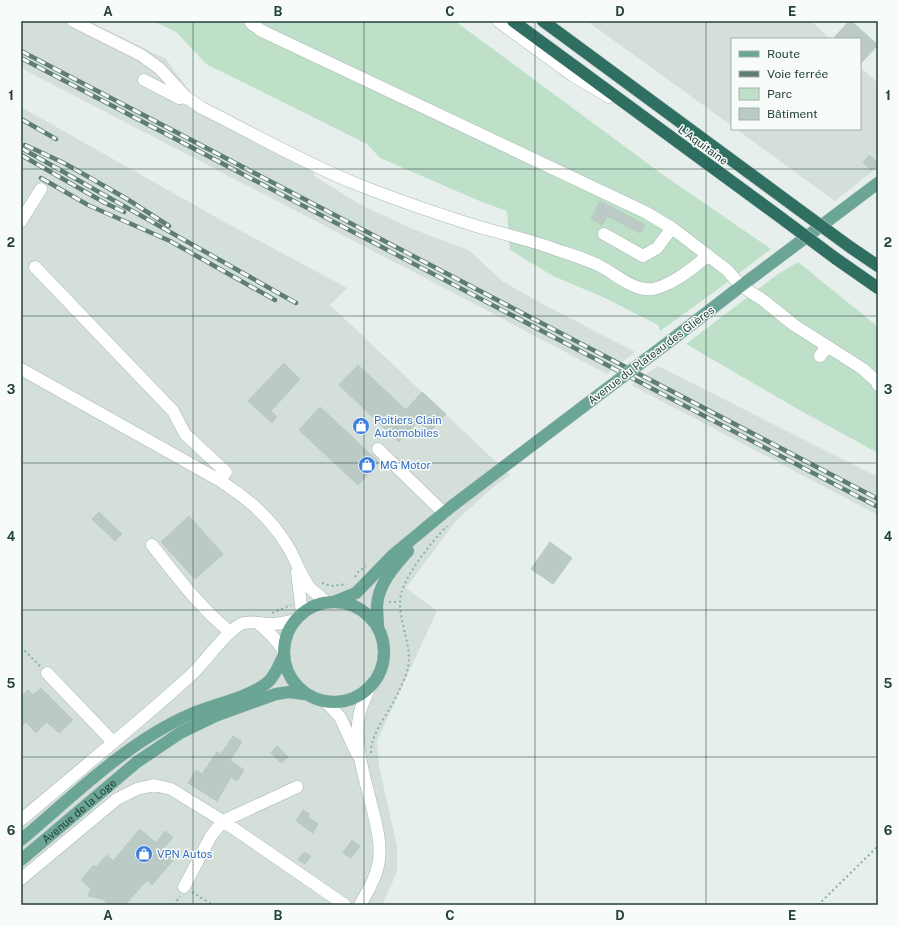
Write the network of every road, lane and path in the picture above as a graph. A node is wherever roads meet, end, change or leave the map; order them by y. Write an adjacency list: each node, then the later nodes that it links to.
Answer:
1 (73, 21): 7 (street)
2 (250, 21): 12 (street)
3 (498, 21): 8 (street)
4 (513, 21): 8 (highway, L'Aquitaine)
5 (542, 21): 15 (highway, L'Aquitaine, bridge)
6 (144, 80): 7 (street)
7 (186, 97): 14 (street)
8 (649, 122): 18 (highway, L'Aquitaine, bridge)
9 (878, 183): 17 (main road, Avenue du Plateau des Glières)
10 (41, 189): 11 (street)
11 (21, 222)
12 (672, 228): 13 (street); 14 (street)
13 (604, 234)
14 (708, 255): 17 (street)
15 (878, 266)
16 (35, 267): 24 (street)
17 (741, 286): 19 (street); 25 (main road, Avenue du Plateau des Glières, bridge)
18 (878, 288)
19 (827, 346): 20 (street); 22 (street)
20 (820, 356)
21 (21, 369): 24 (street)
22 (878, 385)
23 (378, 449): 25 (street)
24 (219, 480): 28 (street)
25 (446, 518): 26 (main road, Avenue du Plateau des Glières); 34 (path)
26 (425, 530): 32 (main road, Avenue du Plateau des Glières); 38 (main road, Avenue du Plateau des Glières)
27 (152, 545): 39 (street)
28 (295, 561): 30 (street); 36 (street)
29 (348, 584): 30 (path)
30 (311, 589): 32 (street)
31 (294, 599): 35 (path)
32 (331, 602): 36 (main road); 38 (main road)
33 (385, 602): 34 (path)
34 (400, 602): 47 (path)
35 (267, 615)
36 (298, 616): 37 (street); 41 (main road)
37 (258, 623): 39 (street); 41 (street)
38 (378, 628): 43 (main road)
39 (230, 632): 46 (street)
40 (21, 647): 42 (path)
41 (283, 653): 44 (main road); 51 (main road, Avenue de la Loge)
42 (47, 673): 46 (street)
43 (369, 689): 45 (main road); 47 (street)
44 (305, 694): 45 (main road); 53 (main road, Avenue de la Loge)
45 (327, 702): 47 (street)
46 (113, 742): 49 (street)
47 (366, 761): 58 (street)
48 (296, 787): 50 (street)
49 (21, 820)
50 (223, 821): 54 (street); 55 (street); 57 (street)
51 (21, 840)
52 (878, 846): 59 (path)
53 (21, 860)
54 (21, 879)
55 (184, 887): 56 (path)
56 (213, 905)
57 (345, 905)
58 (360, 905)
59 (818, 905)

